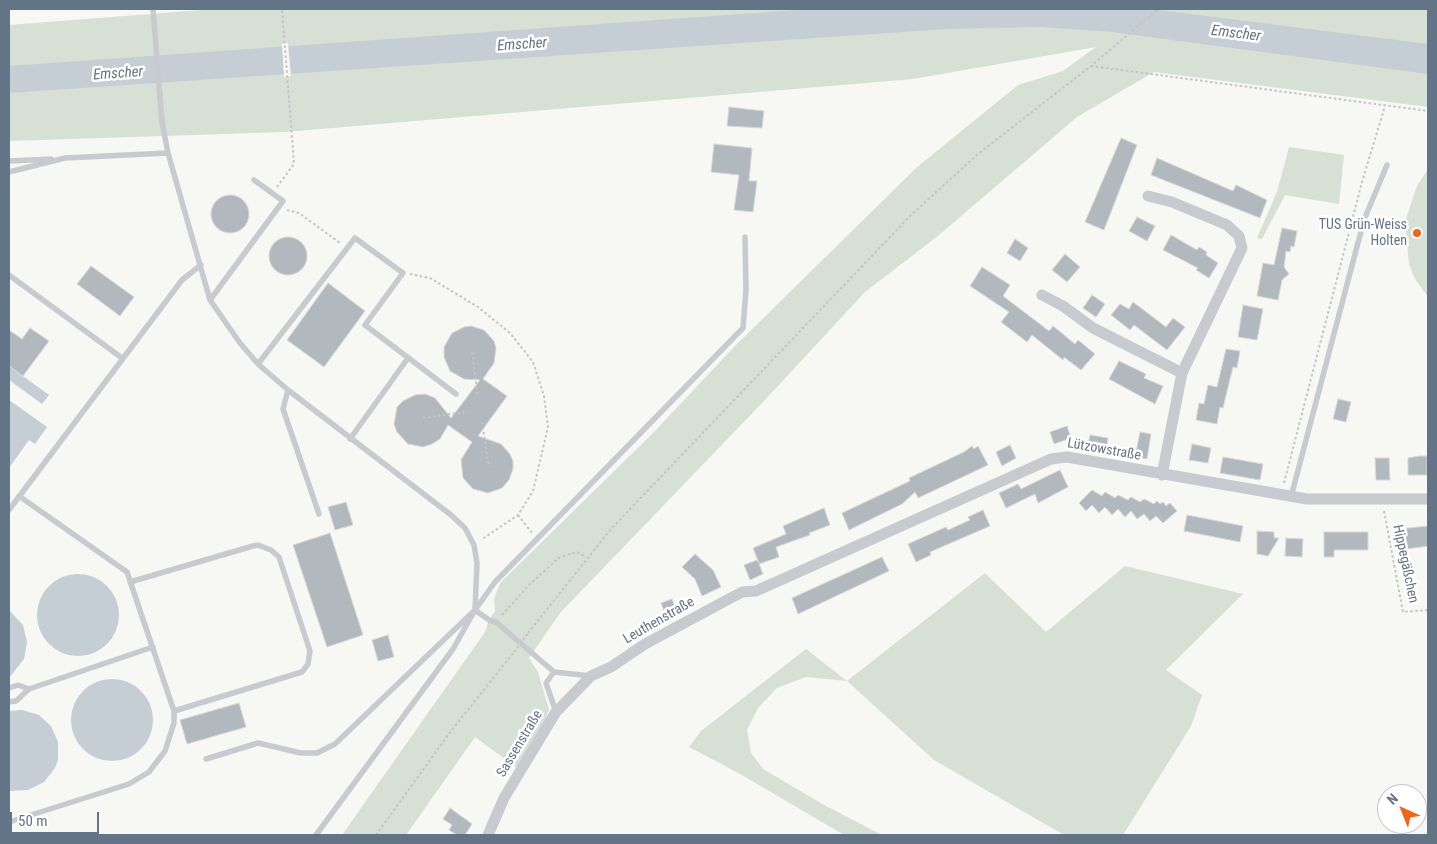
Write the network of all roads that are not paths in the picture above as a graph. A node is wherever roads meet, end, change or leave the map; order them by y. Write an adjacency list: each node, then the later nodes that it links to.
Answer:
1 (153, 9): 2 (lane)
2 (168, 153): 3 (lane); 10 (lane)
3 (66, 158): 4 (lane); 6 (lane)
4 (9, 161)
5 (1388, 165): 23 (lane)
6 (9, 172)
7 (254, 180): 13 (lane)
8 (1148, 196): 17 (street)
9 (745, 237): 29 (lane)
10 (201, 265): 13 (lane); 14 (lane)
11 (9, 274): 14 (lane)
12 (1042, 295): 17 (street)
13 (210, 300): 16 (lane)
14 (122, 358): 22 (lane)
15 (408, 358): 16 (lane); 19 (lane); 20 (lane)
16 (258, 364): 18 (lane)
17 (1182, 373): 21 (street)
18 (288, 390): 20 (lane); 26 (lane)
19 (456, 394)
20 (350, 439): 29 (lane)
21 (1162, 475): 23 (street, Lützowstraße); 28 (street, Lützowstraße)
22 (19, 496): 25 (lane); 27 (lane)
23 (1286, 496): 24 (street, Lützowstraße)
24 (1428, 499)
25 (9, 510)
26 (319, 514)
27 (130, 582): 30 (lane); 36 (lane)
28 (742, 592): 32 (street, Leuthenstraße)
29 (475, 610): 31 (lane); 38 (lane); 40 (lane)
30 (153, 647): 34 (lane); 36 (lane)
31 (554, 672): 32 (lane); 37 (lane)
32 (591, 676): 37 (street, Sassenstraße)
33 (9, 688): 34 (lane)
34 (30, 689): 35 (lane)
35 (9, 702)
36 (174, 710): 39 (lane)
37 (556, 712): 41 (street, Sassenstraße)
38 (206, 758)
39 (9, 822)
40 (316, 835)
41 (488, 835)

